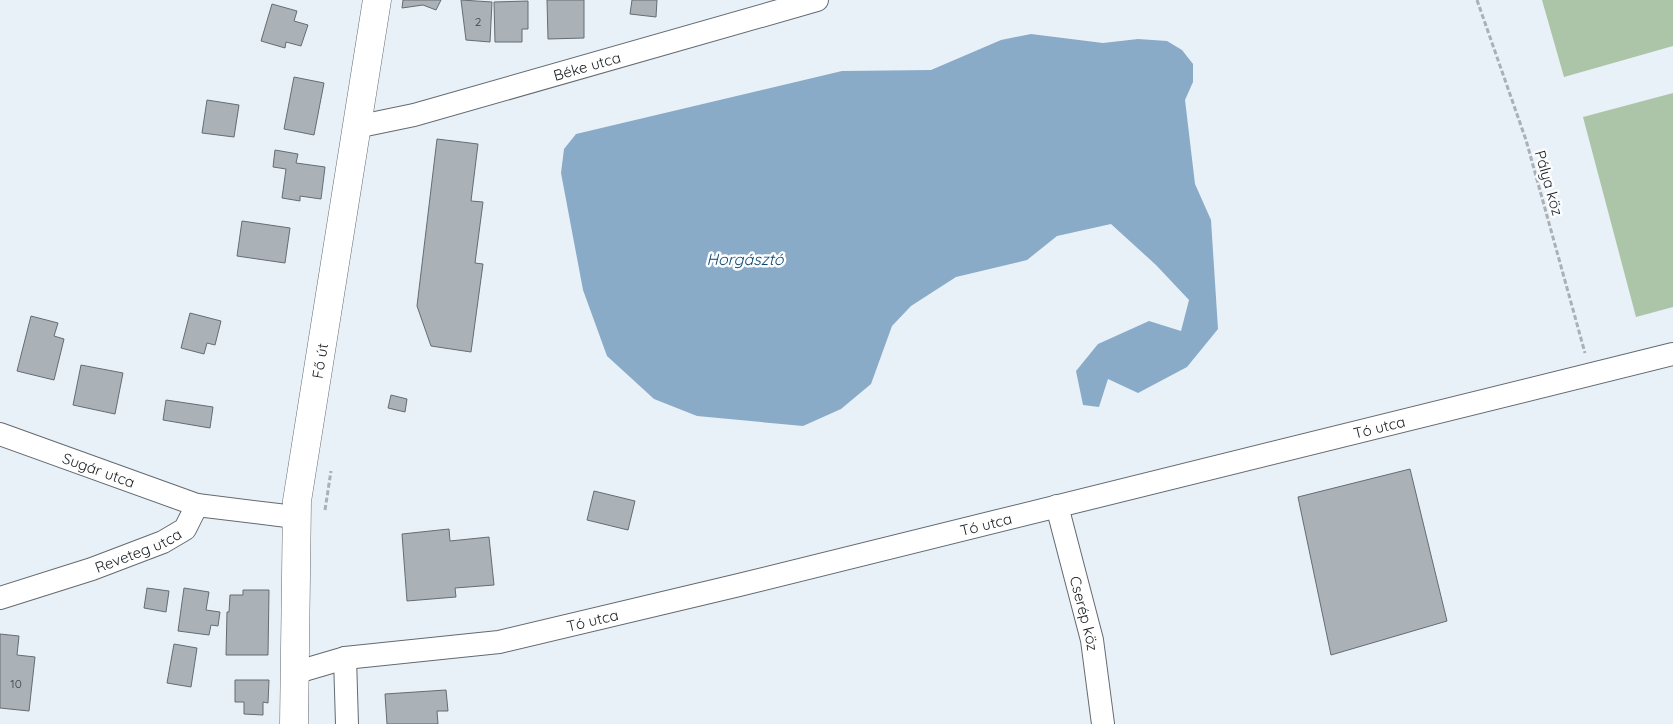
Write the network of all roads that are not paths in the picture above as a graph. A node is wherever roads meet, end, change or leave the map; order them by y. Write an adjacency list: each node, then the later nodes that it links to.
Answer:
1 (377, 0): 3 (main road, Fő út)
2 (817, 0): 3 (street, Béke utca)
3 (356, 127): 8 (main road, Fő út)
4 (1673, 354): 7 (street, Tó utca)
5 (0, 434): 6 (street, Sugár utca)
6 (198, 505): 8 (street); 9 (street, Reveteg utca)
7 (1057, 506): 10 (street, Tó utca); 14 (street, Cserép köz)
8 (295, 517): 11 (main road, Fő út)
9 (0, 598)
10 (345, 658): 11 (street, Tó utca); 13 (street)
11 (294, 673): 12 (main road, Fő út)
12 (294, 724)
13 (347, 724)
14 (1103, 724)

